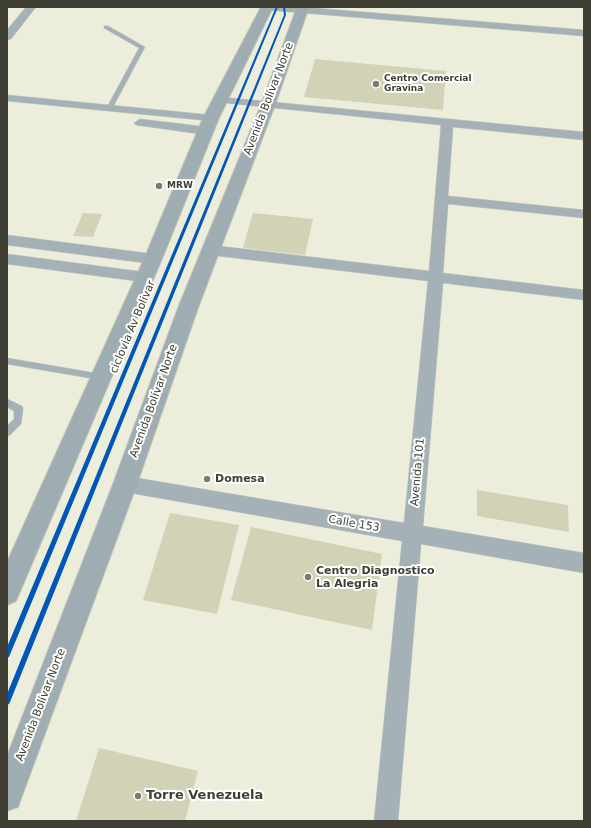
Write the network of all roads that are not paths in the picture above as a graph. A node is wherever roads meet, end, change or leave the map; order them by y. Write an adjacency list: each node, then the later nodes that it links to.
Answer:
1 (19, 7): 5 (street)
2 (31, 7): 8 (street)
3 (267, 7): 4 (street); 10 (main road)
4 (303, 8): 7 (street); 11 (main road, Avenida Bolívar Norte)
5 (7, 23)
6 (106, 27): 13 (lane)
7 (584, 34)
8 (7, 37)
9 (7, 98): 13 (street)
10 (220, 100): 11 (street); 15 (main road)
11 (268, 105): 14 (street); 20 (main road, Avenida Bolívar Norte)
12 (7, 108): 15 (street)
13 (110, 109): 15 (street)
14 (447, 123): 16 (street); 17 (street, Avenida 101)
15 (209, 125): 22 (main road)
16 (584, 136)
17 (441, 199): 18 (street); 23 (street, Avenida 101)
18 (584, 214)
19 (7, 240): 22 (street)
20 (210, 250): 23 (street); 30 (main road, Avenida Bolívar Norte)
21 (7, 259): 24 (street)
22 (152, 259): 24 (main road)
23 (436, 276): 25 (street); 31 (street, Avenida 101)
24 (144, 277): 27 (main road)
25 (584, 295)
26 (7, 361): 27 (lane)
27 (101, 377): 33 (main road)
28 (7, 403): 29 (lane)
29 (7, 432)
30 (124, 484): 31 (street, Calle 153); 34 (main road, Avenida Bolívar Norte)
31 (412, 534): 32 (street, Calle 153); 35 (street, Avenida 101)
32 (584, 563)
33 (7, 592)
34 (7, 796)
35 (386, 821)

